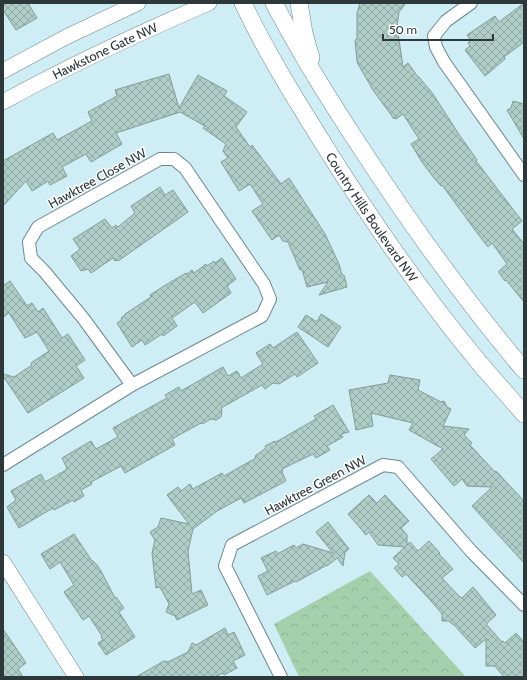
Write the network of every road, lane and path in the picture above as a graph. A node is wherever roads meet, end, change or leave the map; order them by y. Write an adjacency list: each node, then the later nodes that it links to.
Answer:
1 (138, 3): 7 (street)
2 (209, 3): 9 (street, Hawkstone Gate NW)
3 (243, 3): 13 (main road, Country Hills Boulevard NW)
4 (274, 3): 8 (main road)
5 (300, 3): 8 (main road)
6 (471, 3): 10 (street)
7 (3, 71)
8 (316, 79): 11 (main road)
9 (3, 102)
10 (524, 175)
11 (524, 370)
12 (132, 385): 12 (street, Hawktree Close NW); 14 (street, Hawktree Close NW)
13 (524, 414)
14 (3, 465)
15 (3, 562): 17 (street)
16 (524, 605): 18 (street, Hawktree Green NW)
17 (76, 677)
18 (280, 677)

